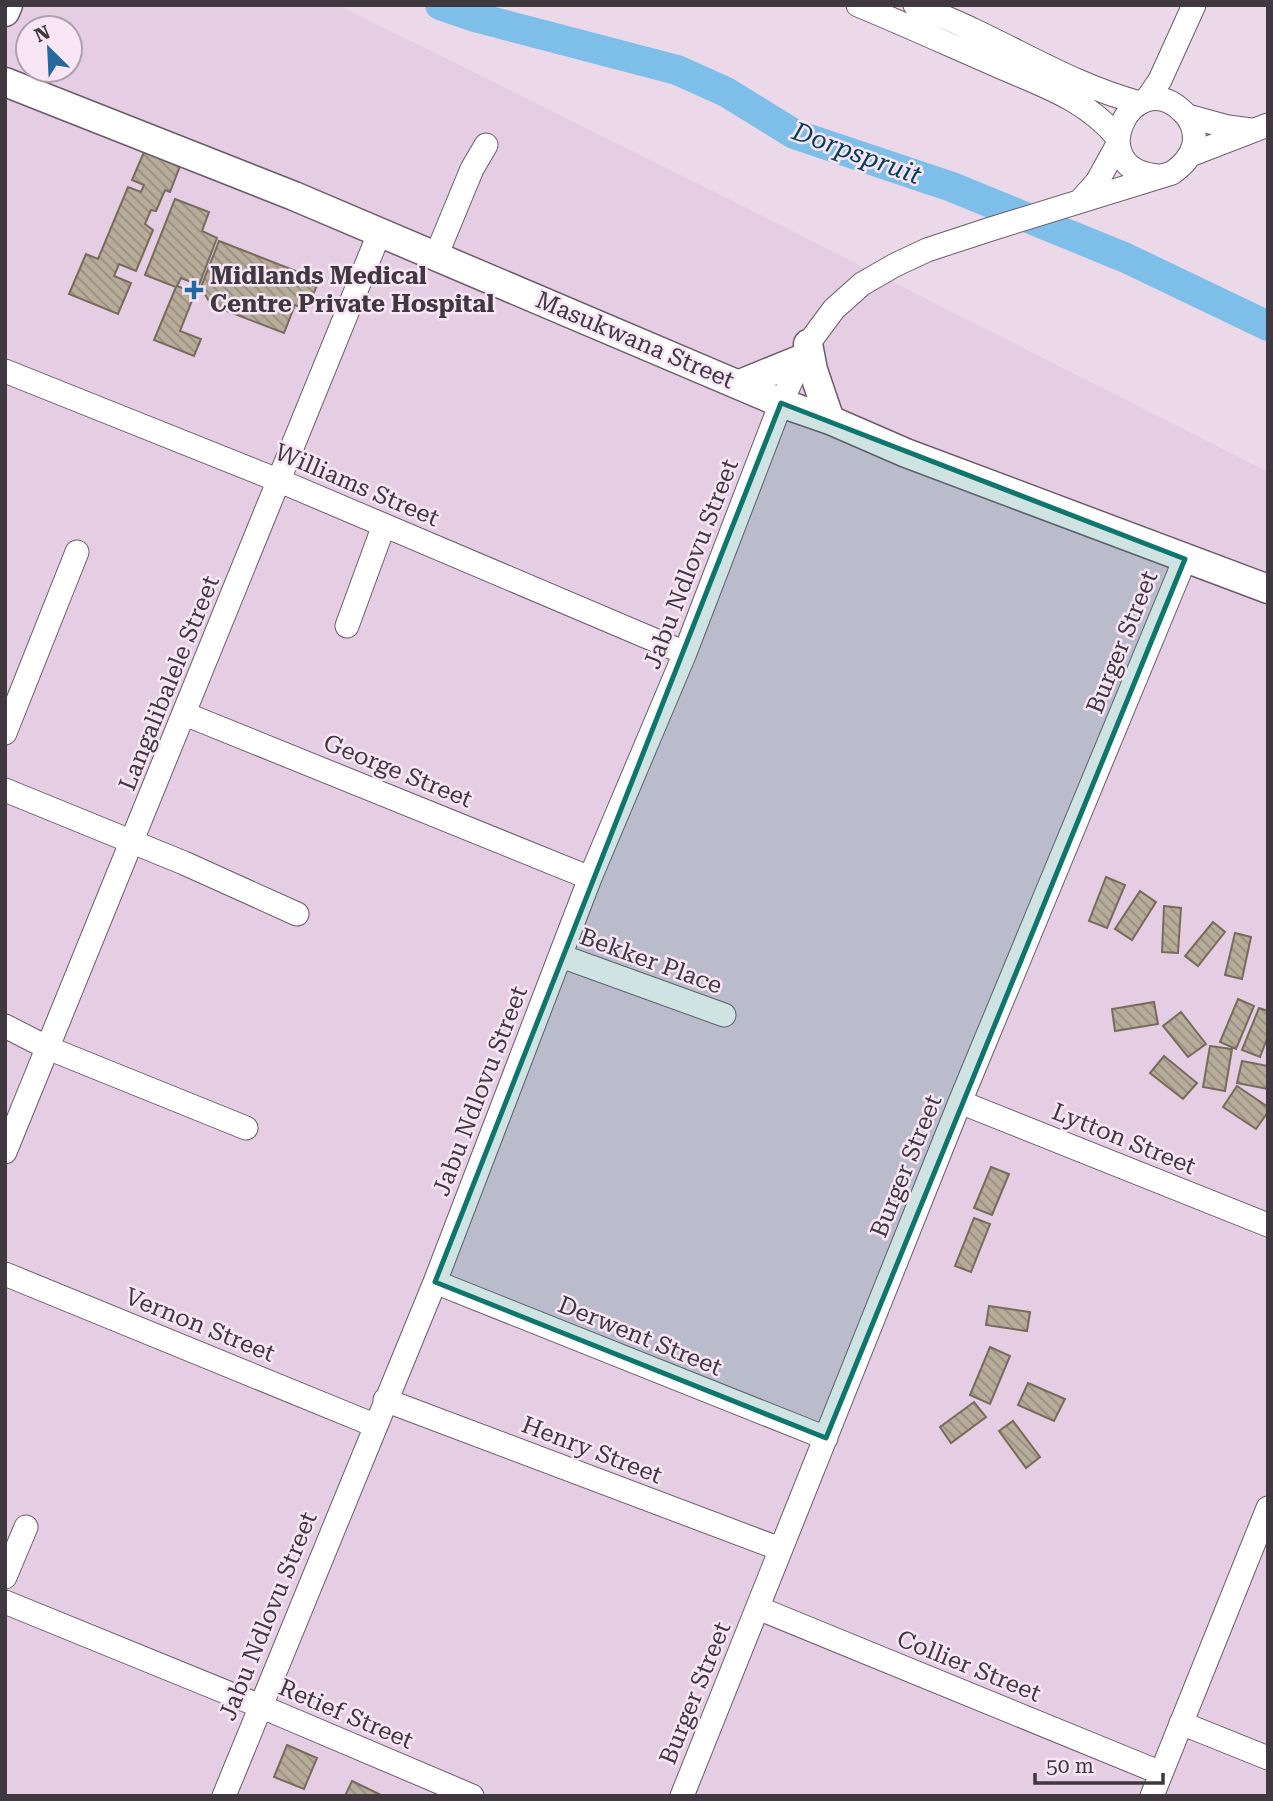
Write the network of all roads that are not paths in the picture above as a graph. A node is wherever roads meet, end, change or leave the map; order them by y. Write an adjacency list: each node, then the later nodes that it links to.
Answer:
1 (858, 5): 11 (street)
2 (915, 5): 8 (street)
3 (1194, 5): 6 (street)
4 (7, 6): 5 (main road)
5 (5, 12)
6 (1174, 52): 8 (street); 9 (street)
7 (5, 82): 16 (main road, Masukwana Street)
8 (1144, 101): 9 (street); 11 (street)
9 (1183, 112): 10 (street); 13 (street)
10 (1259, 127): 13 (street)
11 (1118, 141): 14 (street); 15 (street)
12 (486, 145): 17 (street)
13 (1191, 155): 14 (street)
14 (1159, 176): 15 (street, Jabu Ndlovu Street)
15 (1074, 203): 18 (street, Jabu Ndlovu Street)
16 (380, 234): 17 (main road, Masukwana Street); 23 (street, Langalibalele Street)
17 (436, 256): 20 (main road, Masukwana Street)
18 (803, 352): 20 (main road); 21 (street, Jabu Ndlovu Street); 22 (main road)
19 (5, 371): 23 (street, Williams Street)
20 (740, 384): 21 (main road, Masukwana Street)
21 (781, 403): 22 (main road, Masukwana Street); 29 (street, Jabu Ndlovu Street)
22 (830, 420): 26 (main road, Masukwana Street)
23 (280, 481): 24 (street, Williams Street); 30 (street, Langalibalele Street)
24 (384, 525): 28 (street); 29 (street, Williams Street)
25 (77, 552): 31 (street)
26 (1185, 559): 27 (main road, Masukwana Street); 40 (street, Burger Street)
27 (1268, 589)
28 (347, 626)
29 (685, 653): 34 (street, Jabu Ndlovu Street)
30 (186, 714): 33 (street, Langalibalele Street); 34 (street, George Street)
31 (5, 733)
32 (5, 790): 33 (street)
33 (132, 841): 35 (street); 39 (street, Langalibalele Street)
34 (590, 878): 36 (street, Jabu Ndlovu Street)
35 (297, 914)
36 (561, 956): 37 (street, Bekker Place); 45 (street, Jabu Ndlovu Street)
37 (723, 1015)
38 (5, 1026): 39 (street)
39 (48, 1048): 41 (street); 42 (street, Langalibalele Street)
40 (960, 1102): 43 (street, Lytton Street); 48 (street, Burger Street)
41 (246, 1128)
42 (5, 1152)
43 (1268, 1225)
44 (5, 1274): 47 (street, Vernon Street)
45 (435, 1282): 46 (street, Jabu Ndlovu Street); 48 (street, Derwent Street)
46 (385, 1400): 47 (street, Jabu Ndlovu Street); 51 (street, Henry Street)
47 (374, 1425): 55 (street, Jabu Ndlovu Street)
48 (826, 1438): 51 (street, Burger Street)
49 (1268, 1508): 56 (street)
50 (26, 1527): 52 (street)
51 (780, 1549): 54 (street, Burger Street)
52 (5, 1577)
53 (5, 1602): 55 (street, Retief Street)
54 (758, 1608): 58 (street, Collier Street); 61 (street, Burger Street)
55 (260, 1706): 59 (street, Jabu Ndlovu Street); 60 (street, Retief Street)
56 (1181, 1723): 57 (street); 58 (street)
57 (1268, 1758)
58 (1161, 1773): 62 (street)
59 (224, 1796)
60 (472, 1796)
61 (682, 1796)
62 (1152, 1796)

